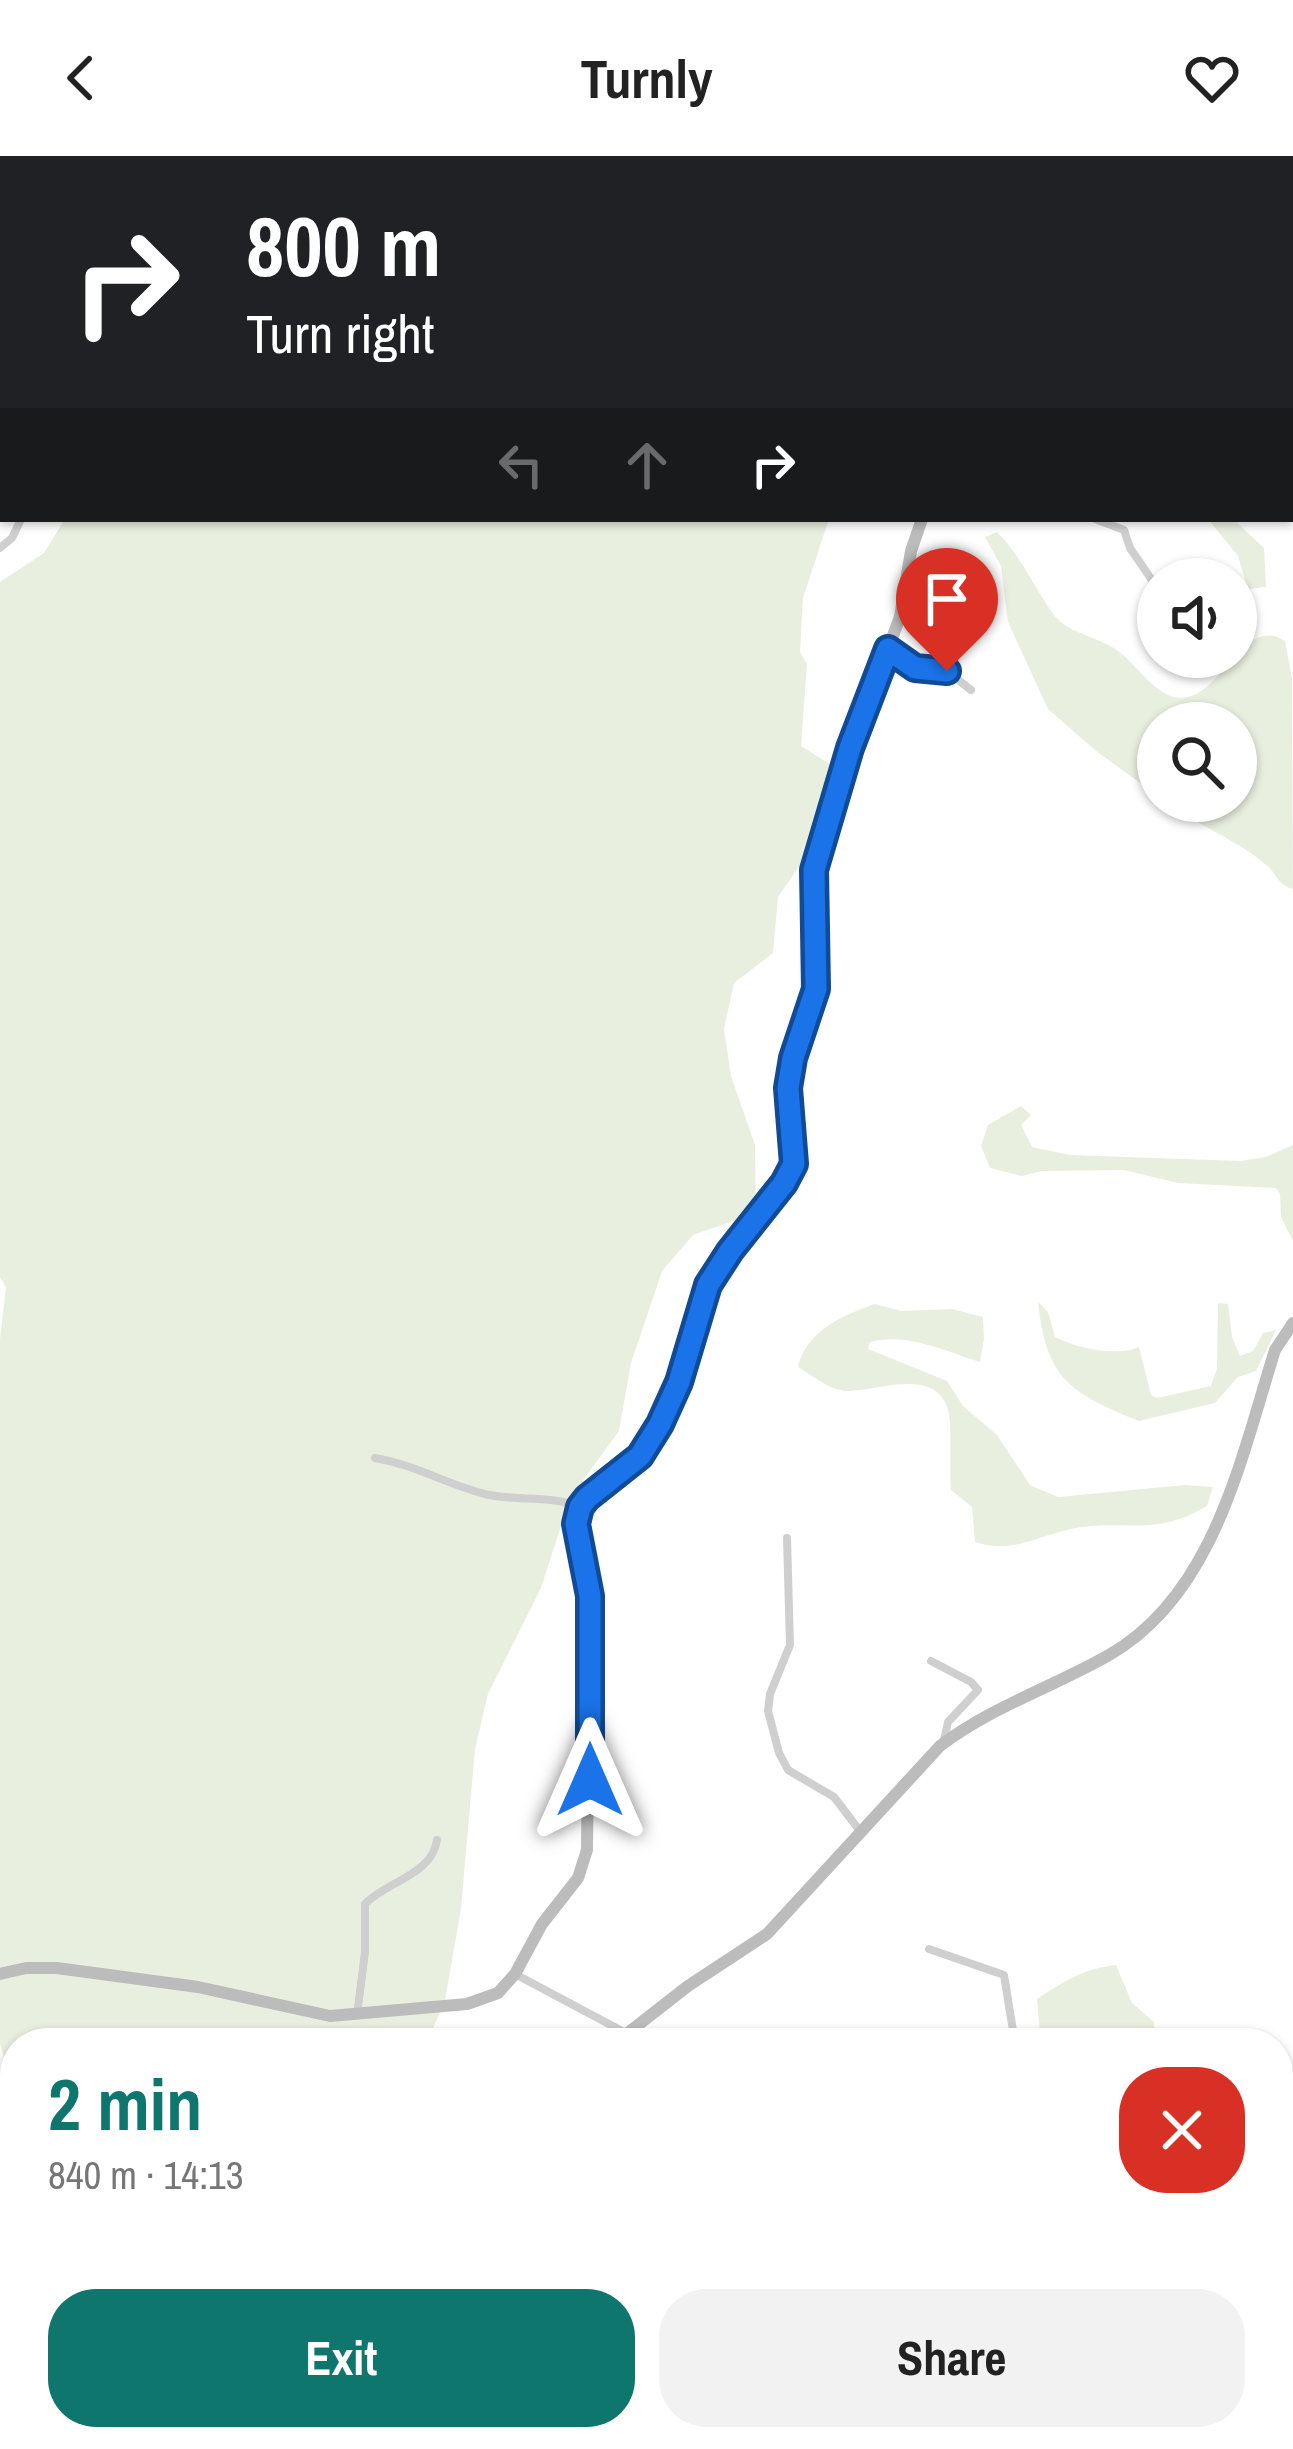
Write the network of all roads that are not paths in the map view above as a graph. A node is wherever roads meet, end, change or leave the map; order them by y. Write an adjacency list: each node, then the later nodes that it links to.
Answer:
1 (20, 522): 4 (street)
2 (921, 522): 6 (street)
3 (1103, 522): 5 (street)
4 (0, 548)
5 (1137, 558)
6 (888, 649): 7 (street); 10 (street)
7 (971, 690)
8 (1293, 1323): 13 (street)
9 (375, 1458): 10 (street)
10 (580, 1507): 18 (street)
11 (787, 1538): 14 (street)
12 (931, 1661): 13 (street)
13 (944, 1742): 14 (street)
14 (861, 1832): 21 (street)
15 (437, 1840): 19 (street)
16 (929, 1949): 22 (street)
17 (0, 1974): 19 (street)
18 (515, 1974): 19 (street); 20 (street)
19 (357, 2016)
20 (603, 2028)
21 (633, 2028)
22 (1013, 2028)

